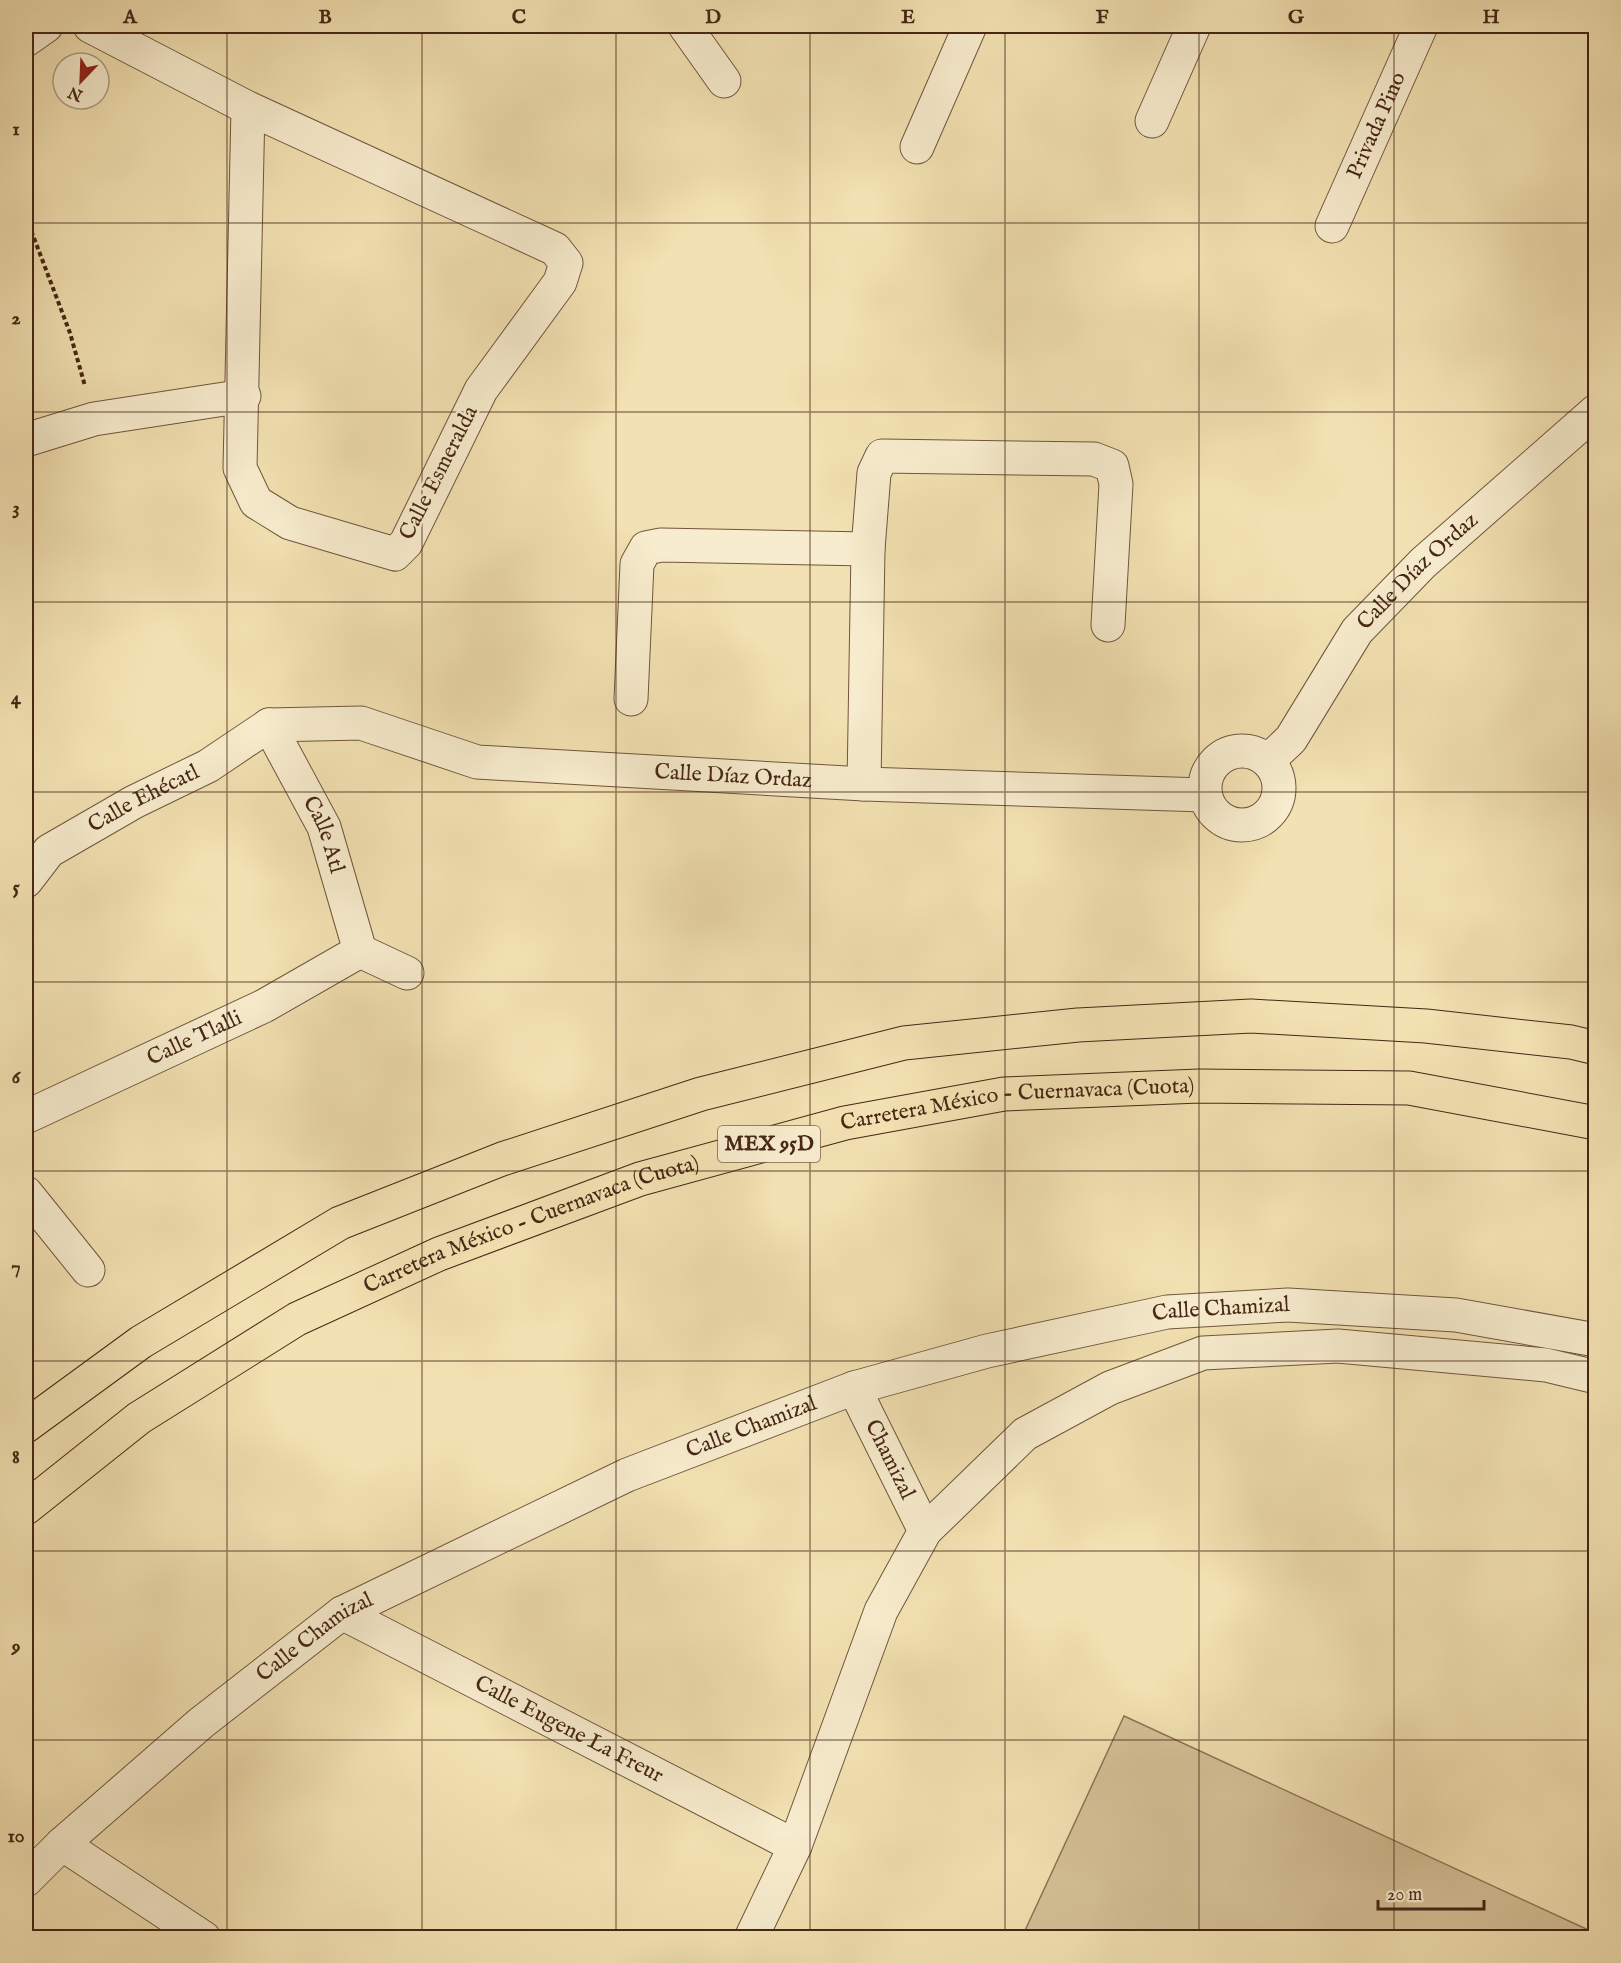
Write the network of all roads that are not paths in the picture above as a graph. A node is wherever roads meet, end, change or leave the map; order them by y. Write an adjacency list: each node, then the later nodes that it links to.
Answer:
1 (46, 26): 7 (street)
2 (90, 26): 9 (street, Calle Esmeralda)
3 (685, 26): 8 (street)
4 (970, 26): 11 (street)
5 (1194, 26): 10 (street)
6 (1421, 26): 12 (street, Privada Pino)
7 (26, 40)
8 (724, 81)
9 (248, 108): 13 (street, Calle Esmeralda); 13 (street, Calle Esmeralda)
10 (1152, 121)
11 (917, 147)
12 (1332, 226)
13 (244, 396): 15 (street)
14 (1596, 411): 20 (street, Calle Díaz Ordaz)
15 (26, 440)
16 (868, 549): 17 (street); 18 (street); 21 (street)
17 (1108, 626)
18 (631, 699)
19 (269, 725): 21 (street, Calle Díaz Ordaz); 23 (street, Calle Ehécatl); 24 (street, Calle Atl)
20 (1269, 760): 22 (street); 22 (street)
21 (864, 784): 22 (street, Calle Díaz Ordaz)
22 (1204, 795)
23 (26, 881)
24 (360, 951): 25 (street); 27 (street, Calle Tlalli)
25 (406, 973)
26 (1596, 1048): 34 (highway)
27 (26, 1116)
28 (1596, 1123): 35 (highway, Carretera México - Cuernavaca (Cuota) / MEX 95D)
29 (26, 1193): 30 (street)
30 (88, 1270)
31 (1596, 1340): 33 (street, Calle Chamizal)
32 (1596, 1377): 36 (street, Calle Chamizal)
33 (854, 1388): 36 (street, Chamizal); 37 (street, Calle Chamizal)
34 (26, 1426)
35 (26, 1508)
36 (925, 1531): 39 (street, Calle Chamizal)
37 (342, 1613): 38 (street, Calle Chamizal); 39 (street, Calle Eugene La Freur)
38 (62, 1844): 40 (street, Calle Chamizal); 41 (street)
39 (795, 1846): 42 (street, Calle Chamizal)
40 (26, 1880)
41 (204, 1938)
42 (751, 1938)

